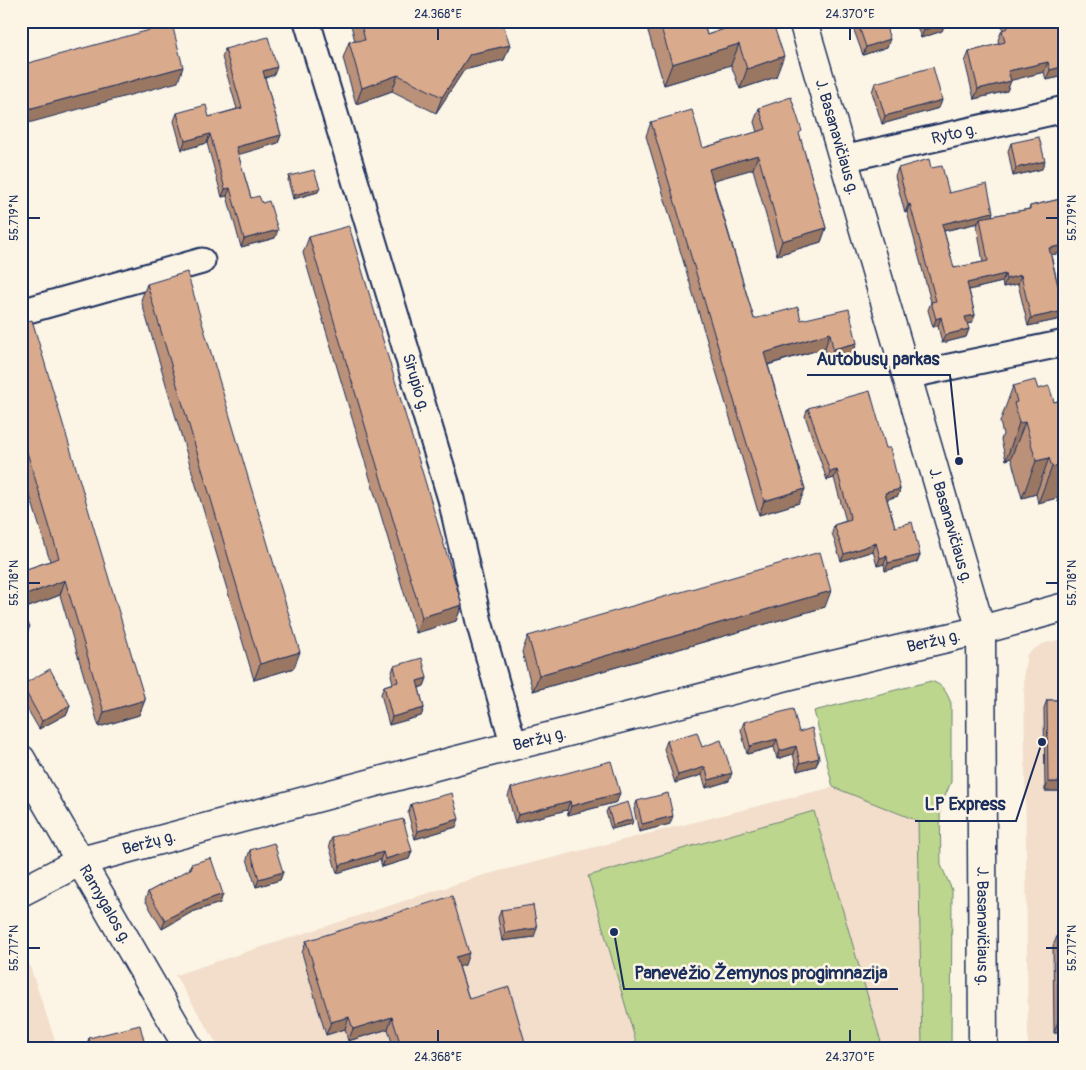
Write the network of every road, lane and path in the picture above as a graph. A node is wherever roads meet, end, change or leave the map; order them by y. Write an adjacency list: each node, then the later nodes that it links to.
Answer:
1 (307, 21): 11 (street, Sirupio g.)
2 (803, 21): 4 (main road, J. Basanavičiaus g.)
3 (1065, 109): 4 (street, Ryto g.)
4 (843, 160): 8 (main road, J. Basanavičiaus g.)
5 (202, 261): 6 (street)
6 (21, 312)
7 (1065, 343): 8 (street)
8 (906, 376): 10 (main road, J. Basanavičiaus g.)
9 (1065, 607): 10 (main road, Beržų g.)
10 (981, 630): 11 (main road, Beržų g.); 16 (main road, J. Basanavičiaus g.)
11 (514, 746): 13 (main road, Beržų g.)
12 (21, 759): 13 (main road, Ramygalos g.)
13 (81, 862): 14 (main road, Beržų g.); 15 (main road, Ramygalos g.)
14 (21, 892)
15 (189, 1049)
16 (983, 1049)

